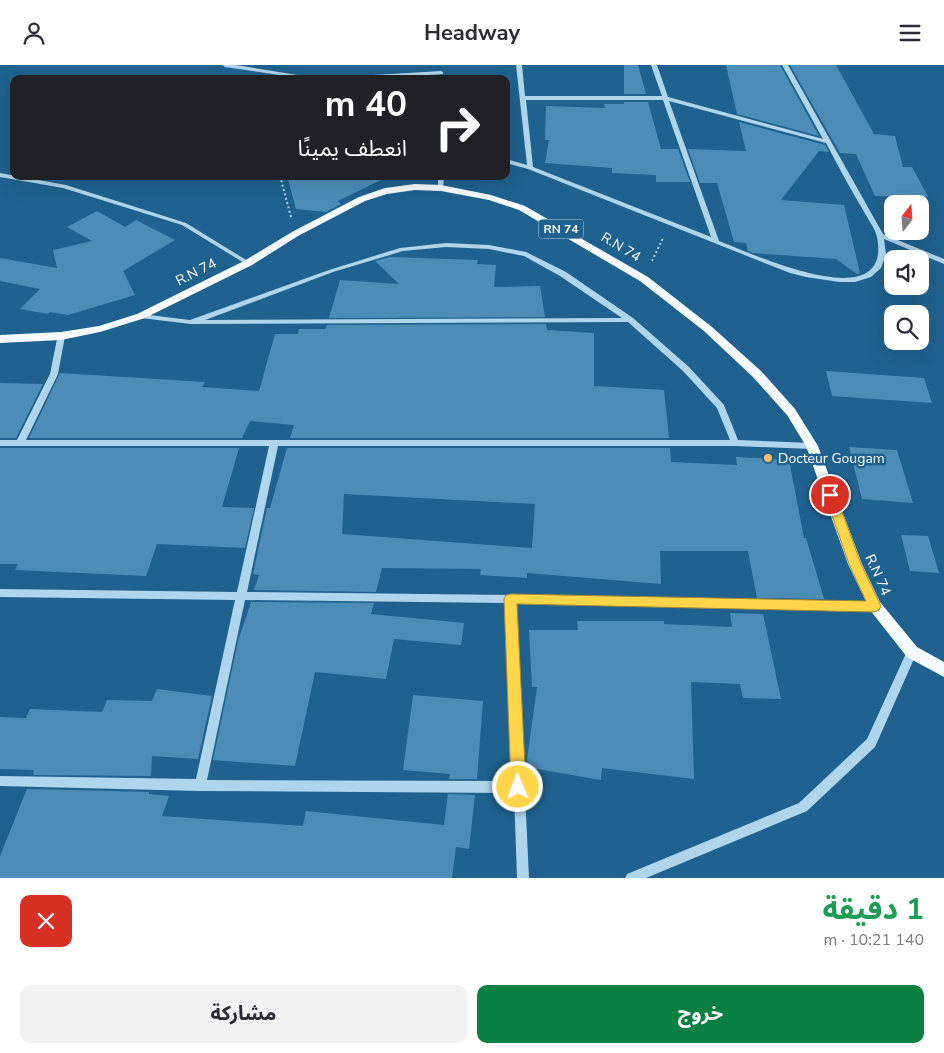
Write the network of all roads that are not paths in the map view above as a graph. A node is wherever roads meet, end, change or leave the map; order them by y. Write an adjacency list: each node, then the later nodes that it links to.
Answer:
1 (225, 65): 5 (street)
2 (519, 65): 6 (street)
3 (654, 65): 7 (street)
4 (785, 65): 8 (street)
5 (292, 75)
6 (522, 98): 7 (street); 10 (street)
7 (666, 98): 8 (street); 14 (street)
8 (828, 142): 13 (street)
9 (510, 162): 10 (street)
10 (530, 168): 14 (street)
11 (29, 180): 16 (street)
12 (441, 182): 16 (main road, R.N 74 / RN 74); 26 (main road, R.N 74 / RN 74)
13 (880, 235): 14 (street); 15 (street)
14 (716, 242)
15 (944, 261)
16 (248, 263): 17 (main road, R.N 74 / RN 74)
17 (141, 316): 19 (street); 20 (main road, R.N 74 / RN 74)
18 (630, 320): 19 (street); 19 (street); 25 (street)
19 (191, 323)
20 (61, 336): 21 (main road, R.N 74 / RN 74); 23 (street)
21 (0, 339)
22 (0, 443): 23 (street)
23 (20, 443): 24 (street)
24 (274, 443): 25 (street); 28 (street)
25 (735, 443): 26 (street)
26 (812, 446): 30 (main road, R.N 74 / RN 74)
27 (0, 593): 28 (street)
28 (241, 596): 29 (street); 34 (street)
29 (511, 599): 30 (street); 35 (street)
30 (874, 606): 31 (main road, R.N 74 / RN 74)
31 (912, 652): 32 (main road, R.N 74 / RN 74); 37 (street)
32 (944, 670)
33 (0, 781): 34 (street)
34 (200, 785): 35 (street)
35 (518, 787): 36 (street)
36 (523, 878)
37 (631, 878)

